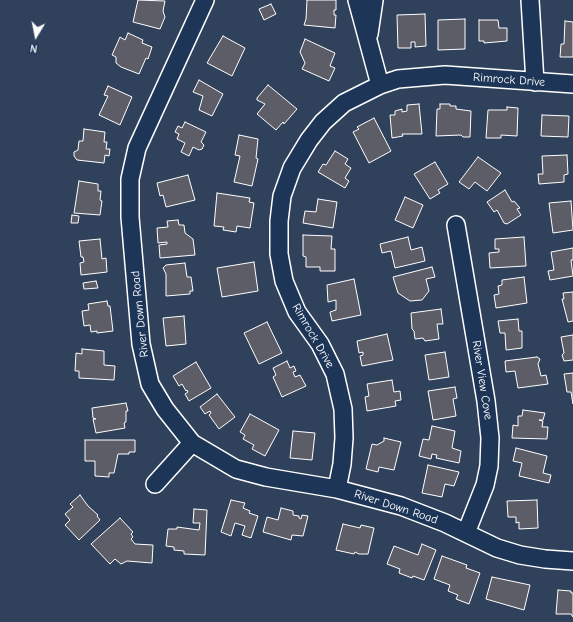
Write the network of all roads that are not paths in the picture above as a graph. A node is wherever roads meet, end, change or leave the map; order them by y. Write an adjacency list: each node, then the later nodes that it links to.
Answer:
1 (205, 0): 10 (street, River Down Road)
2 (357, 0): 5 (street)
3 (374, 0): 5 (street)
4 (530, 0): 6 (street)
5 (368, 38): 8 (street)
6 (535, 82): 7 (street, Rimrock Drive); 8 (street, Rimrock Drive)
7 (573, 84)
8 (380, 85): 12 (street, Rimrock Drive)
9 (456, 225): 13 (street, River View Cove)
10 (192, 443): 11 (street); 12 (street, River Down Road)
11 (155, 484)
12 (338, 489): 13 (street, River Down Road)
13 (466, 533): 14 (street, River Down Road)
14 (573, 561)

